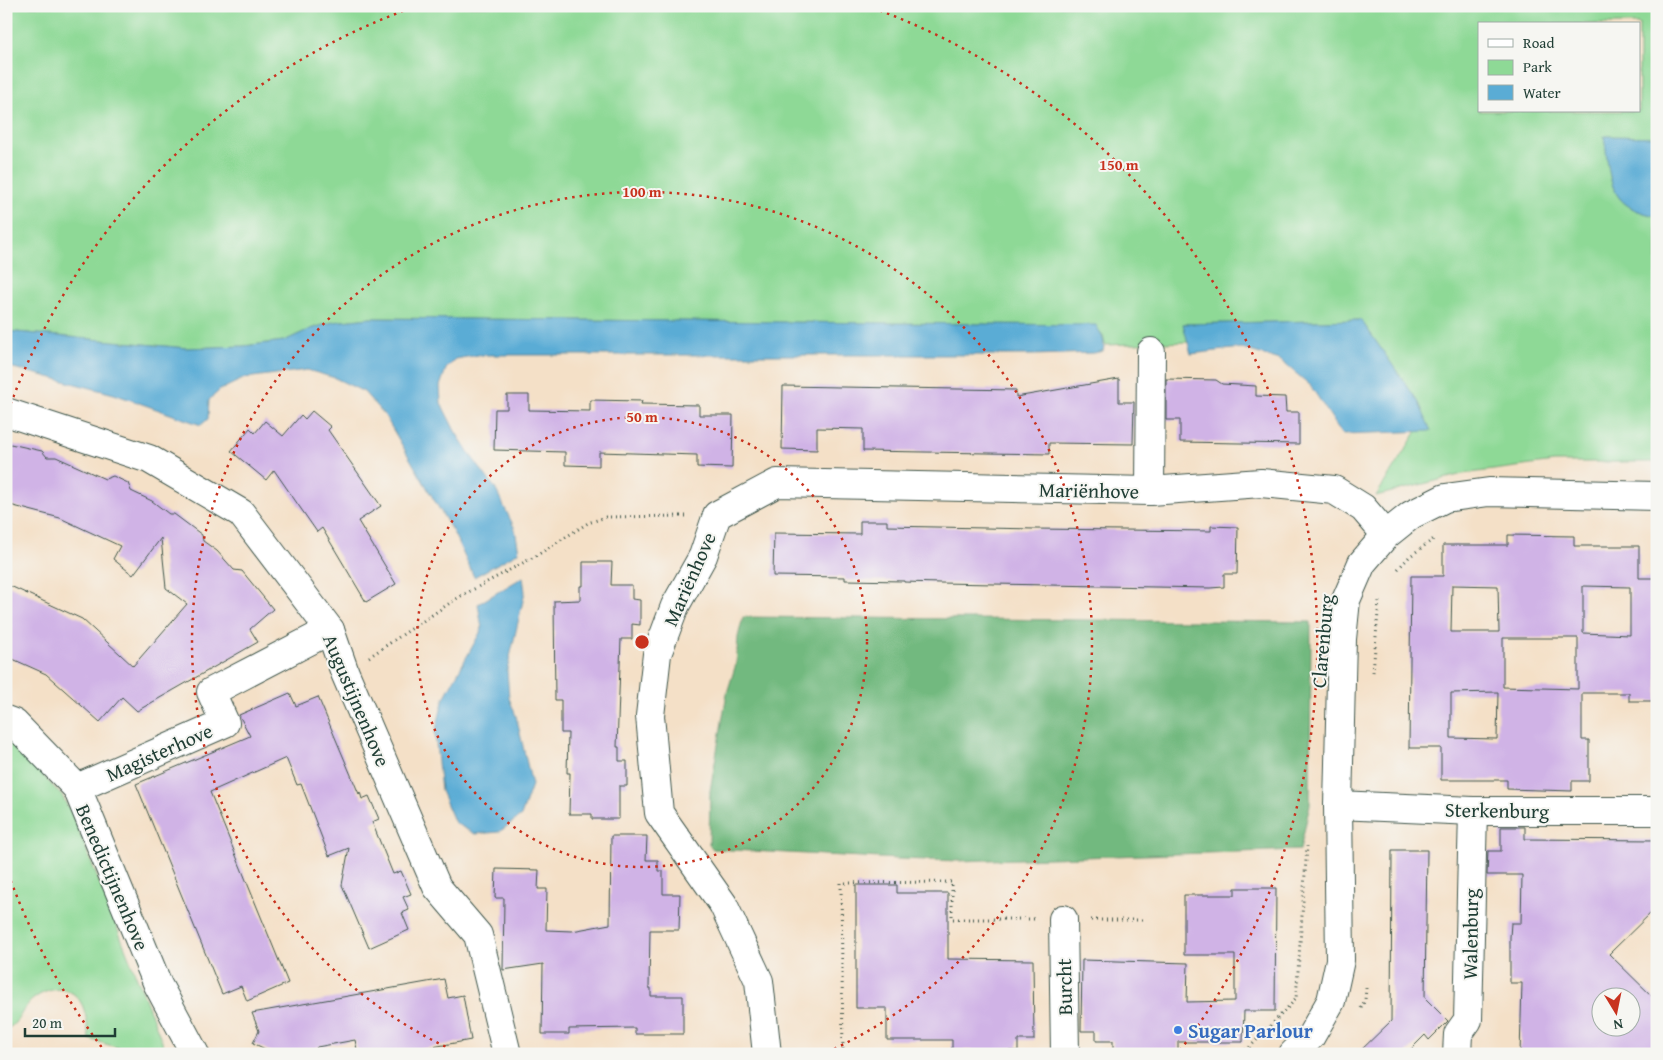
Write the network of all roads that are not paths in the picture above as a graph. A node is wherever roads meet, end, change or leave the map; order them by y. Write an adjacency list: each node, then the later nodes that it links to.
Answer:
1 (1151, 352): 3 (street, Mariënhove)
2 (6, 412): 6 (street, Augustijnenhove)
3 (1150, 491): 5 (street, Mariënhove); 13 (street, Mariënhove)
4 (1657, 496): 5 (street, Clarenburg)
5 (1386, 535): 9 (street, Clarenburg)
6 (330, 630): 8 (street, Magisterhove); 15 (street, Augustijnenhove)
7 (6, 720): 8 (street, Benedictijnenhove)
8 (77, 788): 14 (street, Benedictijnenhove)
9 (1338, 805): 10 (street, Sterkenburg); 17 (street, Clarenburg)
10 (1473, 811): 11 (street, Sterkenburg); 18 (street, Walenburg)
11 (1657, 811)
12 (1063, 920): 16 (street, Burcht)
13 (767, 1052)
14 (195, 1054)
15 (507, 1054)
16 (1065, 1054)
17 (1294, 1054)
18 (1457, 1054)

